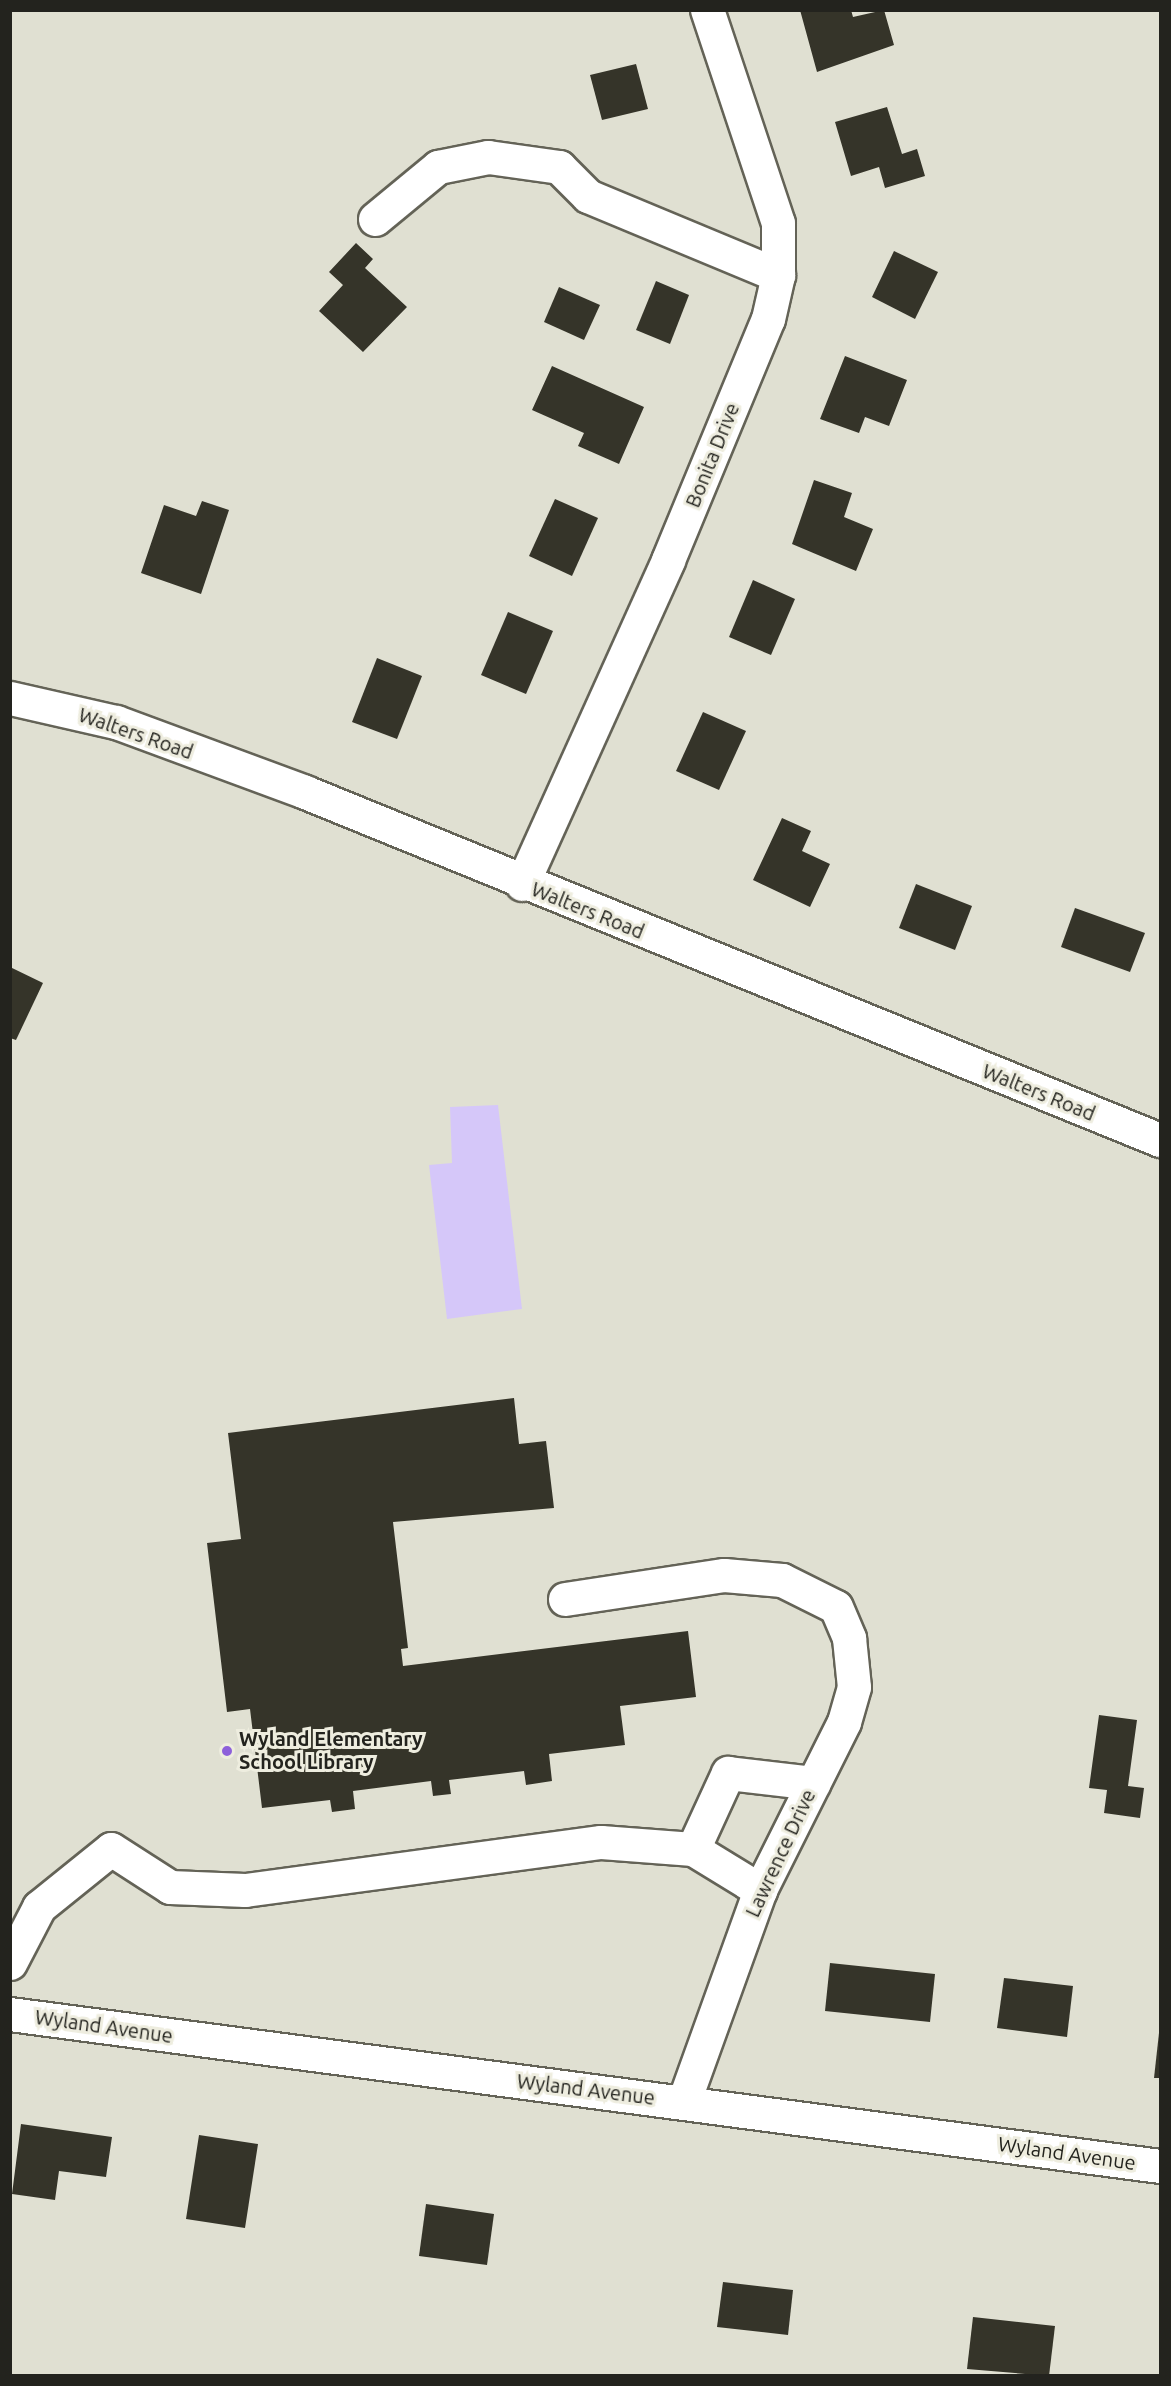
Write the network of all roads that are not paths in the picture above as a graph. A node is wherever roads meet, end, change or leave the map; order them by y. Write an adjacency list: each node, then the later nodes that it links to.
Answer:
1 (707, 10): 3 (street, Bonita Drive)
2 (375, 219): 3 (street)
3 (778, 276): 5 (street, Bonita Drive)
4 (10, 698): 5 (street, Walters Road)
5 (522, 884): 6 (street, Walters Road)
6 (1161, 1140)
7 (565, 1599): 8 (street, Lawrence Drive)
8 (813, 1783): 9 (street); 10 (street, Lawrence Drive)
9 (693, 1849): 10 (street); 11 (street)
10 (760, 1890): 13 (street, Lawrence Drive)
11 (10, 1963)
12 (10, 2014): 13 (street, Wyland Avenue)
13 (684, 2101): 14 (street, Wyland Avenue)
14 (1161, 2166)

